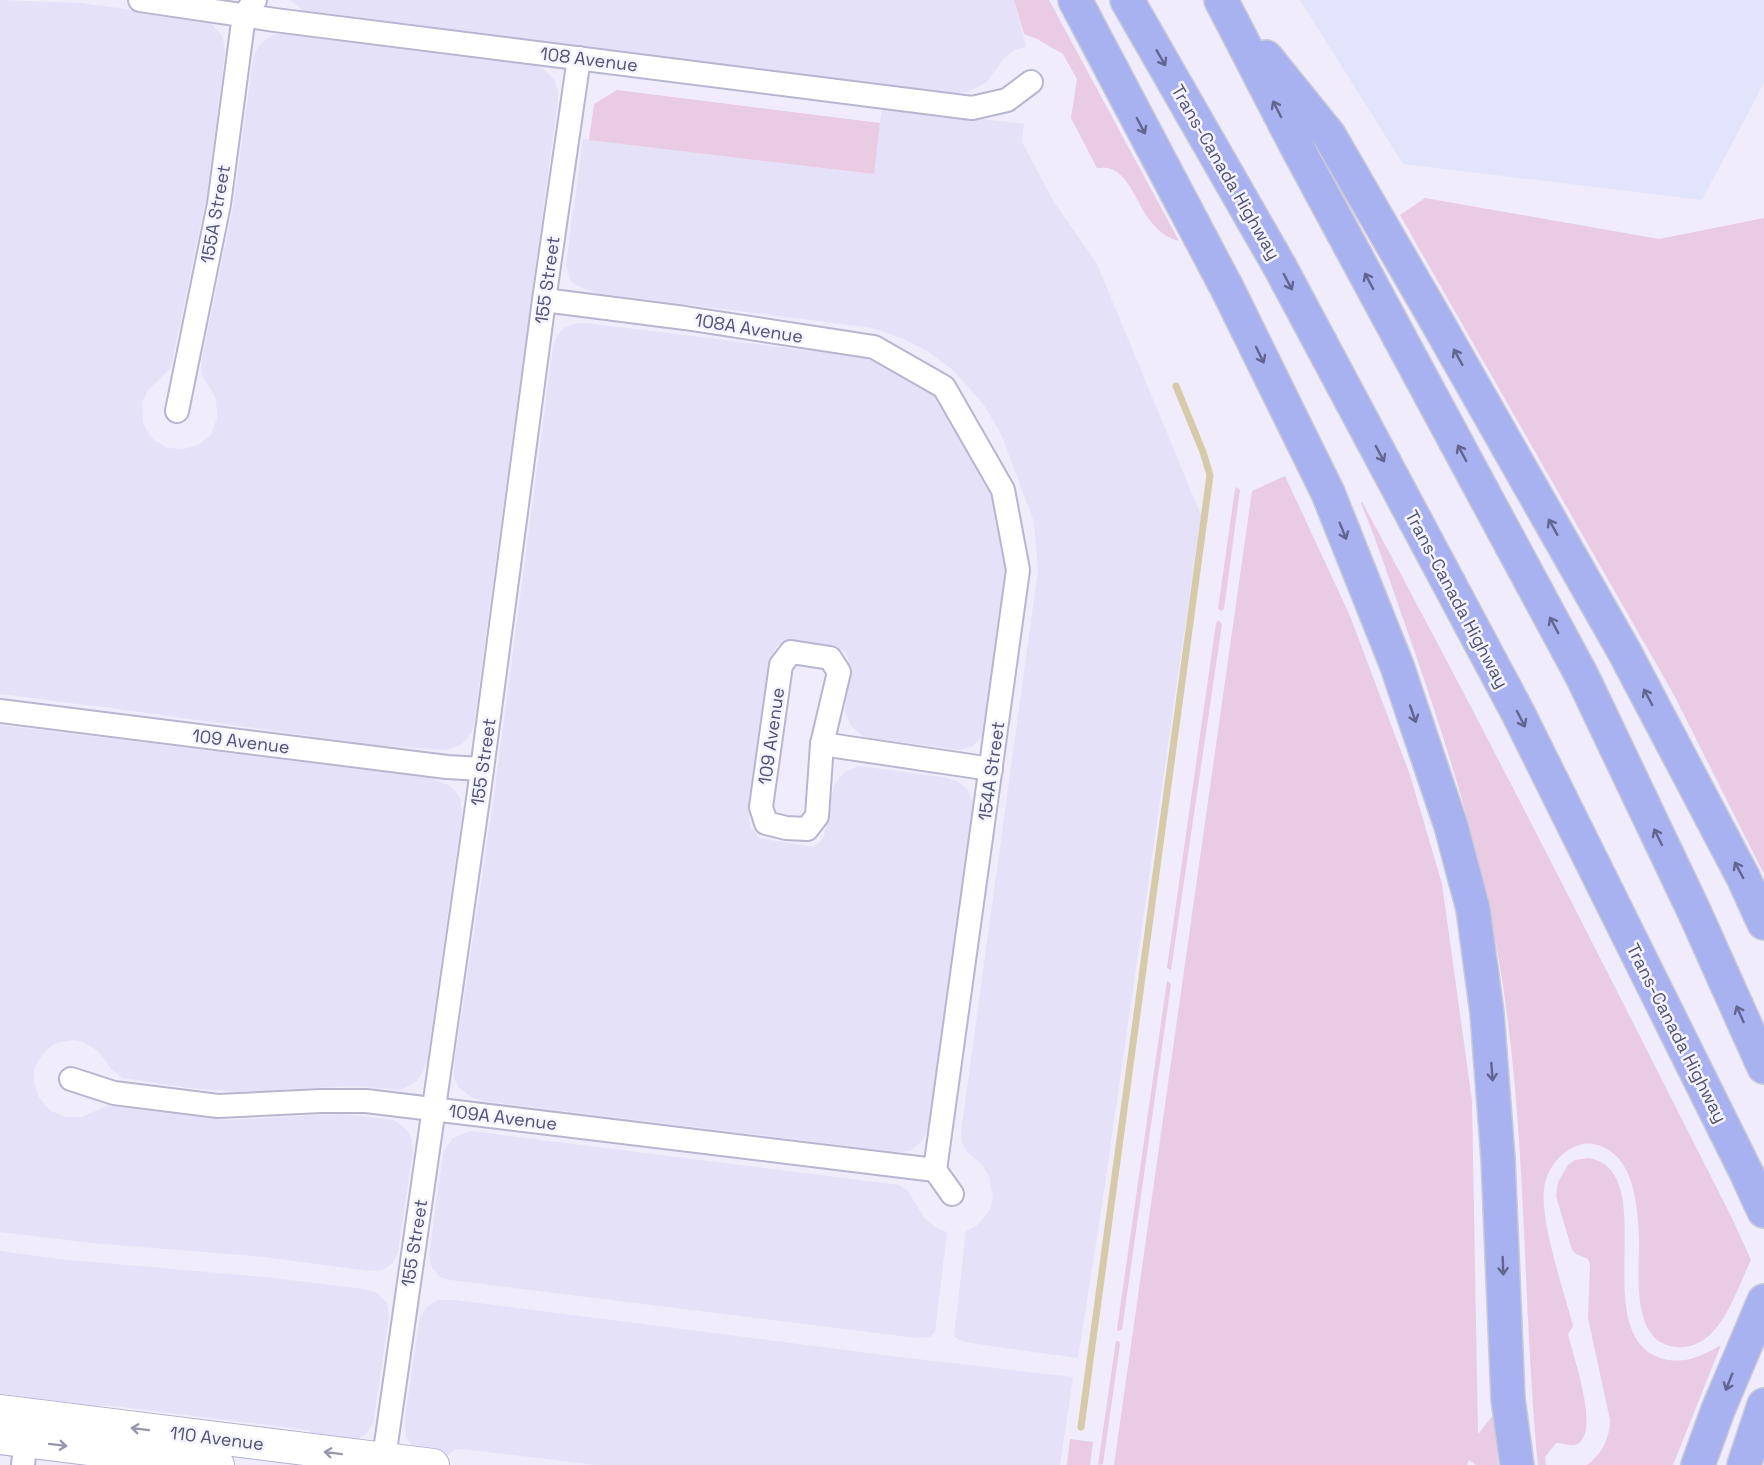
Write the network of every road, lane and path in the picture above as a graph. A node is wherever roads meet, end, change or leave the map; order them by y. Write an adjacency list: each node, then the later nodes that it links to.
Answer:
1 (140, 0): 5 (street, 108 Avenue)
2 (1075, 0): 28 (highway, one-way to 28)
3 (1129, 2): 21 (highway, Trans-Canada Highway, one-way to 21)
4 (1222, 3): 15 (highway, one-way to 4); 16 (highway, one-way to 4)
5 (245, 5): 6 (street, 108 Avenue); 10 (street, 155A Street)
6 (579, 58): 7 (street, 108 Avenue); 8 (street, 155 Street)
7 (1031, 82)
8 (544, 300): 9 (street, 108A Avenue); 13 (street, 155 Street)
9 (944, 387): 14 (street, 154A Street)
10 (177, 411)
11 (0, 711): 13 (street, 109 Avenue)
12 (822, 744): 12 (street, 109 Avenue); 14 (street)
13 (482, 769): 18 (street, 155 Street)
14 (991, 769): 19 (street, 154A Street)
15 (1764, 922)
16 (1764, 1067)
17 (71, 1079): 18 (street, 109A Avenue)
18 (433, 1108): 19 (street, 109A Avenue); 25 (street, 155 Street)
19 (935, 1170): 20 (street)
20 (952, 1194)
21 (1764, 1211)
22 (1758, 1315): 29 (highway, one-way to 29)
23 (1764, 1405): 30 (highway)
24 (16, 1434): 25 (street, 110 Avenue, one-way to 24); 26 (street, 110 Avenue, one-way to 26)
25 (383, 1462): 27 (street, 110 Avenue)
26 (218, 1465)
27 (433, 1465)
28 (1517, 1465)
29 (1698, 1465)
30 (1744, 1465)

